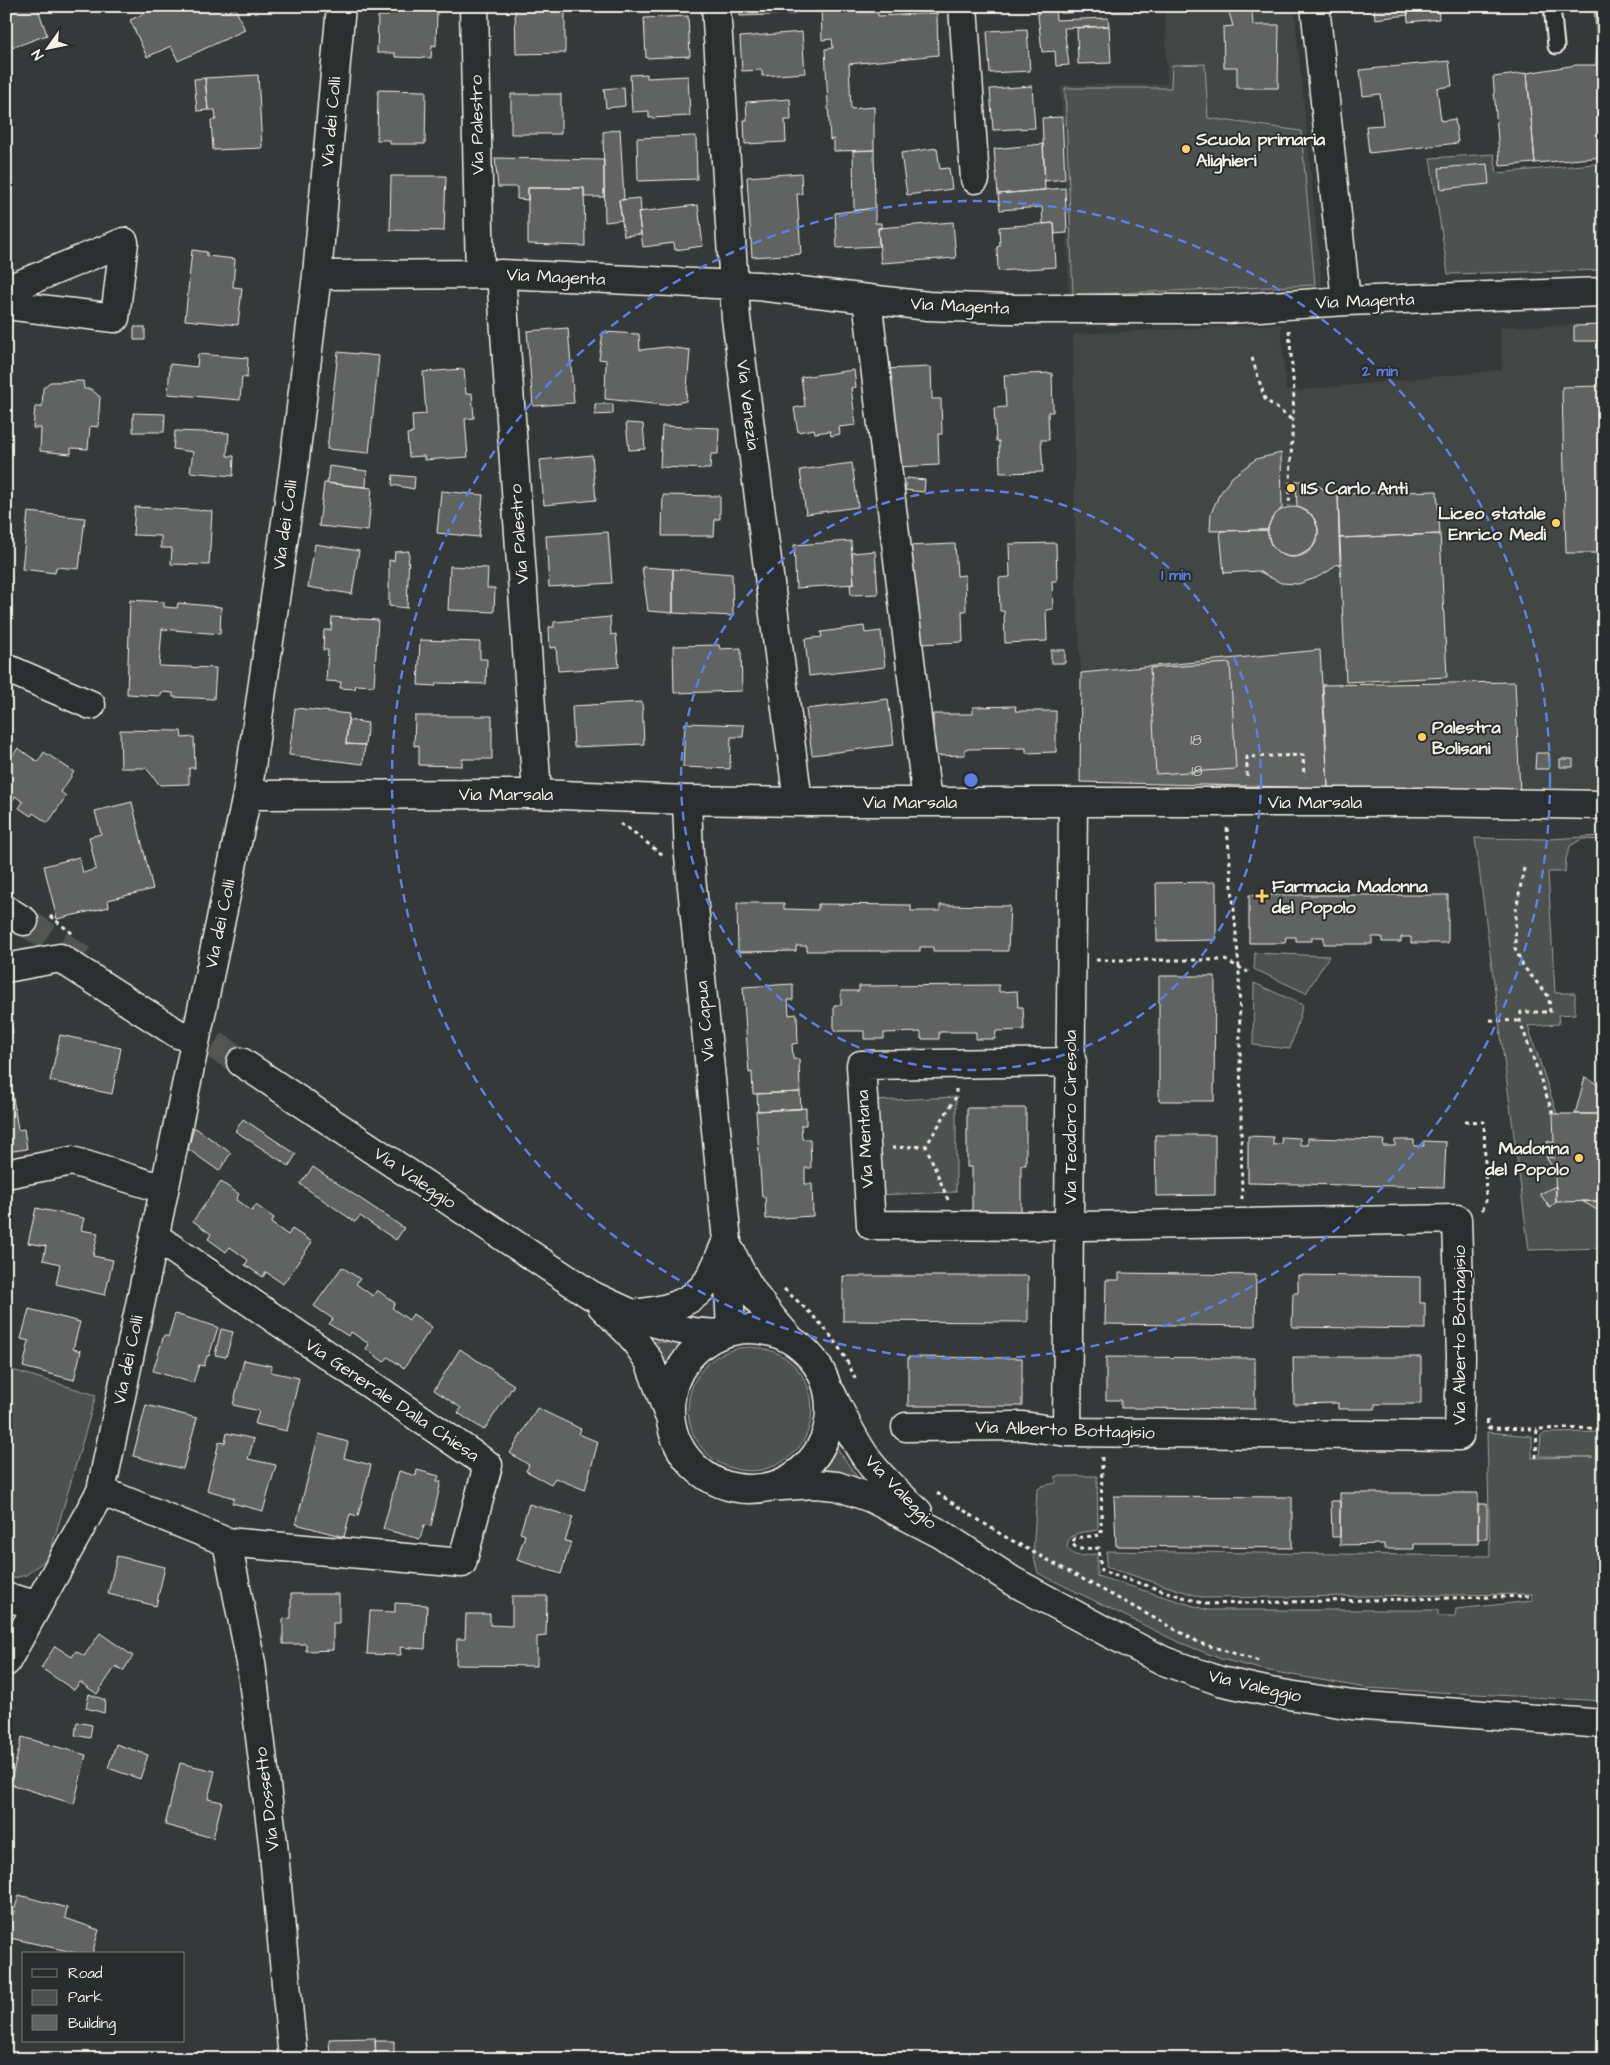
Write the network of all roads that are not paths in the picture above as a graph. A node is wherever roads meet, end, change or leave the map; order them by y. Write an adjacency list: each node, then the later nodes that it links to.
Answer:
1 (341, 6): 10 (street, Via dei Colli)
2 (474, 6): 9 (street, Via Palestro)
3 (716, 6): 11 (street, Via Venezia)
4 (963, 6): 8 (street)
5 (1315, 6): 15 (street)
6 (1552, 6): 7 (lane)
7 (1556, 46)
8 (975, 179)
9 (490, 274): 10 (street, Via Magenta); 11 (street, Via Magenta); 19 (street, Via Palestro)
10 (317, 275): 20 (street, Via dei Colli)
11 (734, 286): 14 (street, Via Magenta); 22 (street, Via Venezia)
12 (6, 290): 16 (street)
13 (1604, 292): 15 (street, Via Magenta)
14 (867, 299): 15 (street, Via Magenta); 23 (street)
15 (1346, 301)
16 (6, 306)
17 (6, 668): 18 (street)
18 (91, 705)
19 (537, 794): 20 (street, Via Marsala); 21 (street, Via Marsala)
20 (247, 795): 27 (street, Via dei Colli)
21 (687, 800): 22 (street, Via Marsala); 34 (street, Via Capua)
22 (798, 802): 23 (street, Via Marsala)
23 (927, 802): 24 (street, Via Marsala)
24 (1072, 802): 25 (street, Via Marsala); 29 (street, Via Teodoro Ciresola)
25 (1604, 806)
26 (6, 968): 27 (street)
27 (196, 1038): 31 (street, Via dei Colli)
28 (241, 1062): 35 (street, Via Valeggio)
29 (1072, 1062): 32 (street, Via Teodoro Ciresola); 32 (street, Via Mentana)
30 (6, 1174): 31 (street)
31 (164, 1189): 33 (street, Via dei Colli)
32 (1070, 1226): 42 (street, Via Teodoro Ciresola); 42 (street, Via Alberto Bottagisio)
33 (154, 1236): 44 (street, Via dei Colli); 46 (street, Via Generale Dalla Chiesa)
34 (727, 1241): 36 (street); 37 (street, Via Capua); 38 (street, Via Capua)
35 (591, 1295): 36 (street, Via Valeggio); 40 (street, Via Valeggio)
36 (631, 1314): 37 (street, Via Valeggio)
37 (726, 1332): 38 (street); 40 (street)
38 (788, 1338): 39 (street)
39 (820, 1370): 43 (street); 45 (street, Via Valeggio)
40 (670, 1421): 43 (street)
41 (906, 1427): 42 (street, Via Alberto Bottagisio)
42 (1067, 1432)
43 (767, 1487): 45 (street, Via Valeggio)
44 (101, 1491): 46 (street, Via Generale Dalla Chiesa); 48 (street, Via dei Colli)
45 (941, 1534): 50 (street, Via Valeggio)
46 (227, 1542): 51 (street, Via Dossetto)
47 (6, 1597): 48 (street)
48 (37, 1604): 49 (street, Via dei Colli)
49 (6, 1662)
50 (1604, 1724)
51 (293, 2059)

